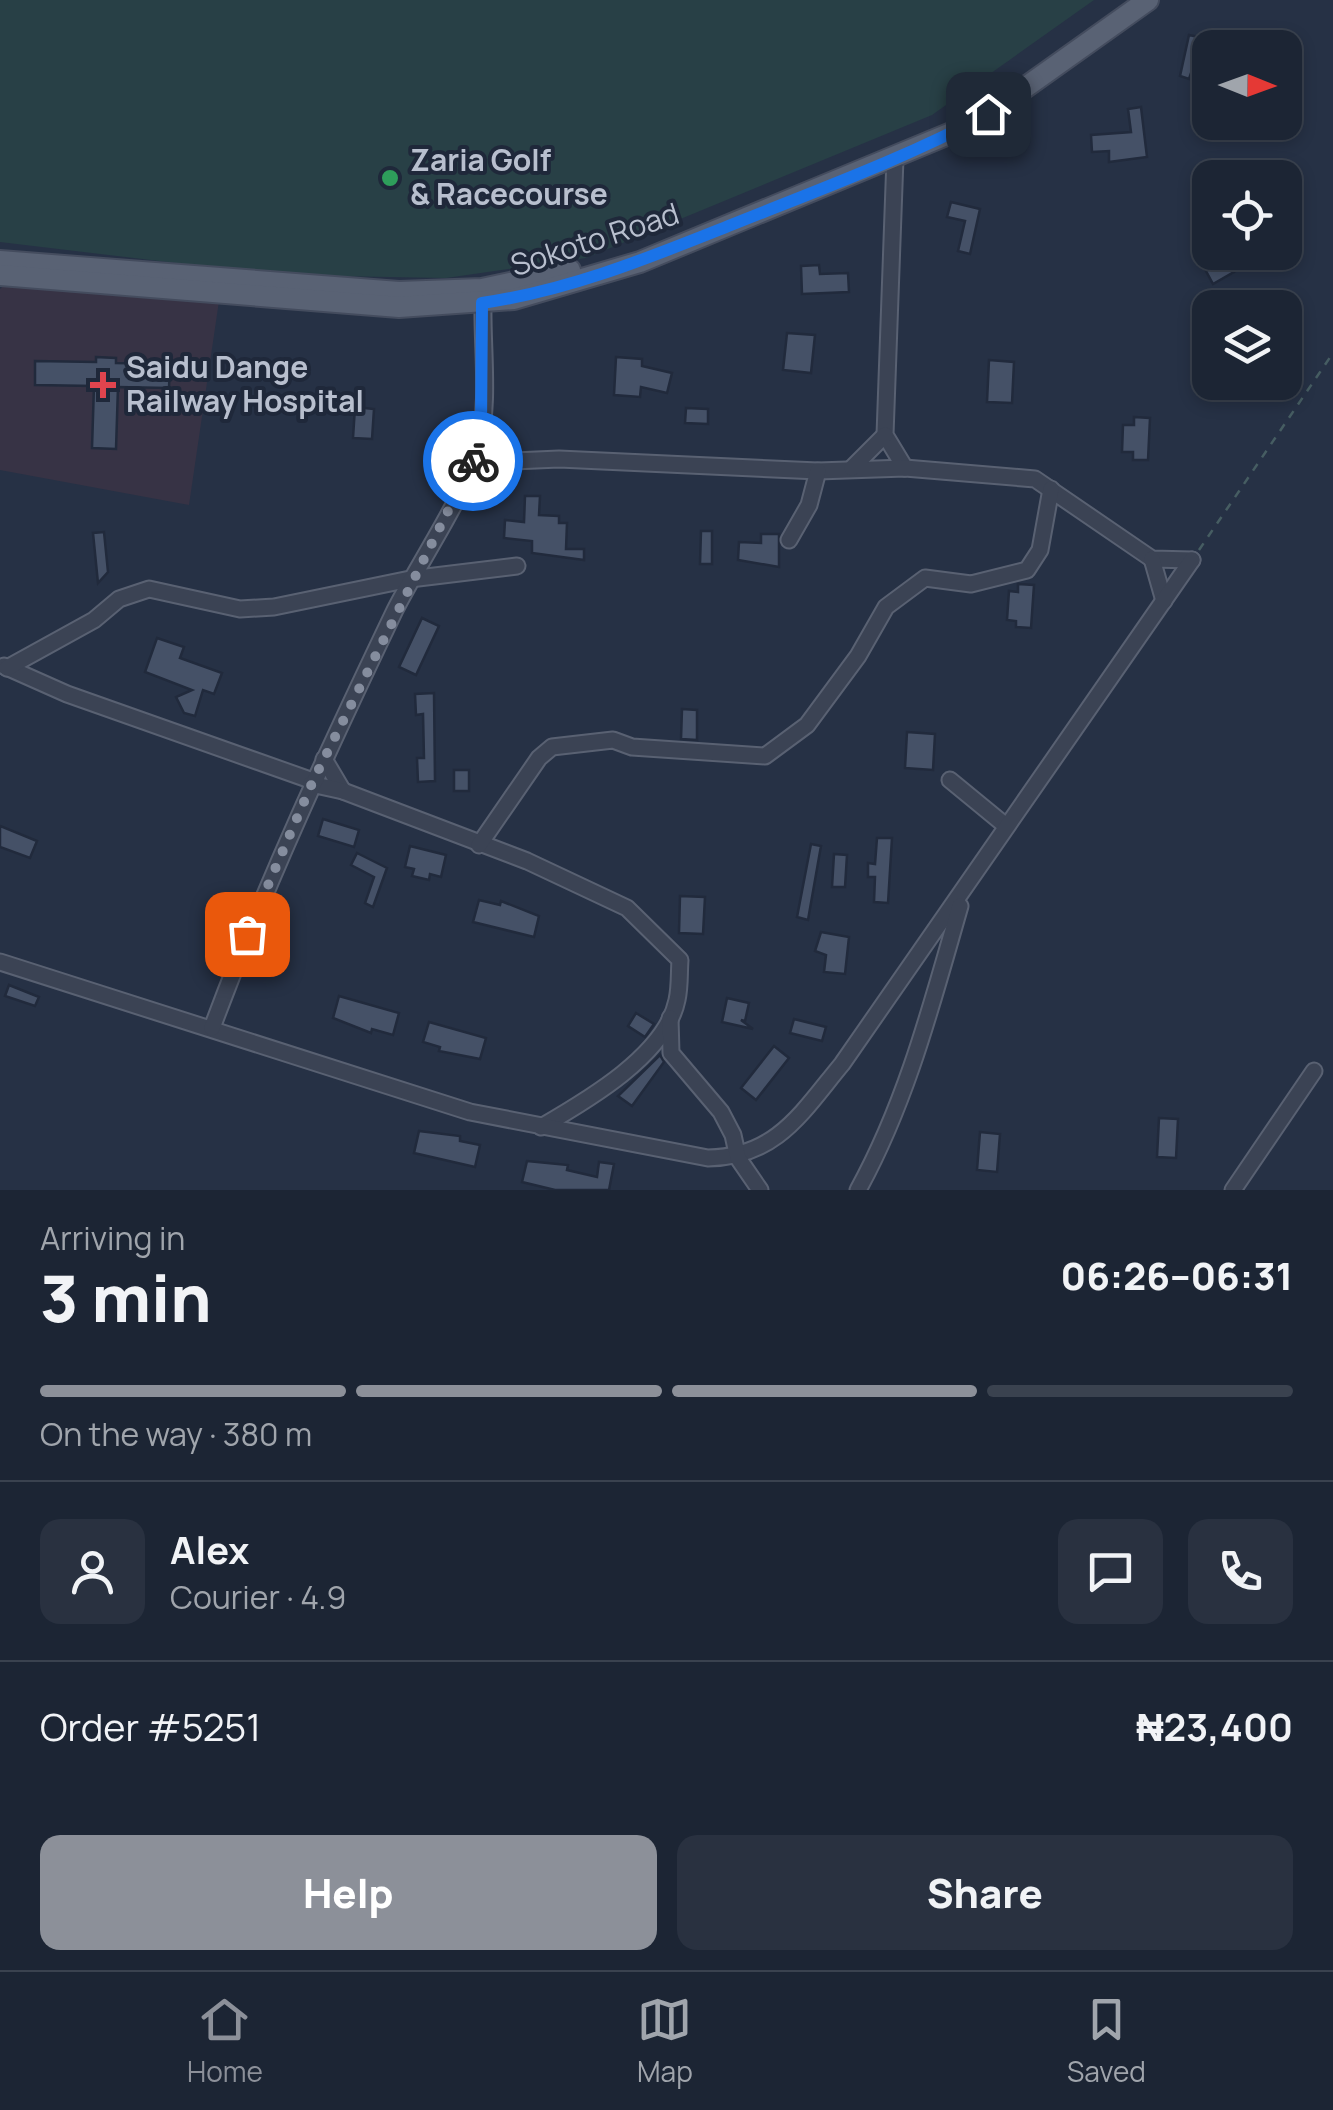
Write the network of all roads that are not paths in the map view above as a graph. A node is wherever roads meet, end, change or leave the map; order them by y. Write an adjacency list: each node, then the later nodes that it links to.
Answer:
1 (1126, 0): 4 (main road, Sokoto Road)
2 (1148, 0): 3 (main road, Sokoto Road)
3 (895, 158): 6 (main road, Sokoto Road); 7 (street)
4 (0, 261)
5 (0, 276): 6 (main road, Sokoto Road)
6 (482, 303): 8 (street)
7 (886, 435): 9 (street); 10 (street)
8 (472, 463): 11 (street); 16 (street)
9 (852, 468): 10 (street); 11 (street)
10 (905, 468): 12 (street)
11 (818, 471): 13 (street)
12 (1051, 489): 14 (street); 24 (street)
13 (788, 540)
14 (1152, 559): 17 (street); 17 (street)
15 (517, 566): 16 (street)
16 (410, 579): 18 (street); 19 (street)
17 (1164, 600): 23 (street)
18 (3, 666): 21 (street)
19 (324, 759): 21 (street); 22 (street)
20 (950, 780): 23 (street)
21 (312, 783): 22 (street); 28 (street)
22 (343, 791): 24 (street)
23 (1006, 826): 25 (street)
24 (479, 845): 27 (street)
25 (964, 893): 31 (street); 33 (street)
26 (1, 962): 28 (street)
27 (670, 1018): 30 (street); 31 (street)
28 (212, 1028): 30 (street)
29 (1314, 1071): 34 (street)
30 (541, 1126): 31 (street)
31 (738, 1158): 32 (street)
32 (760, 1190)
33 (858, 1190)
34 (1233, 1190)

